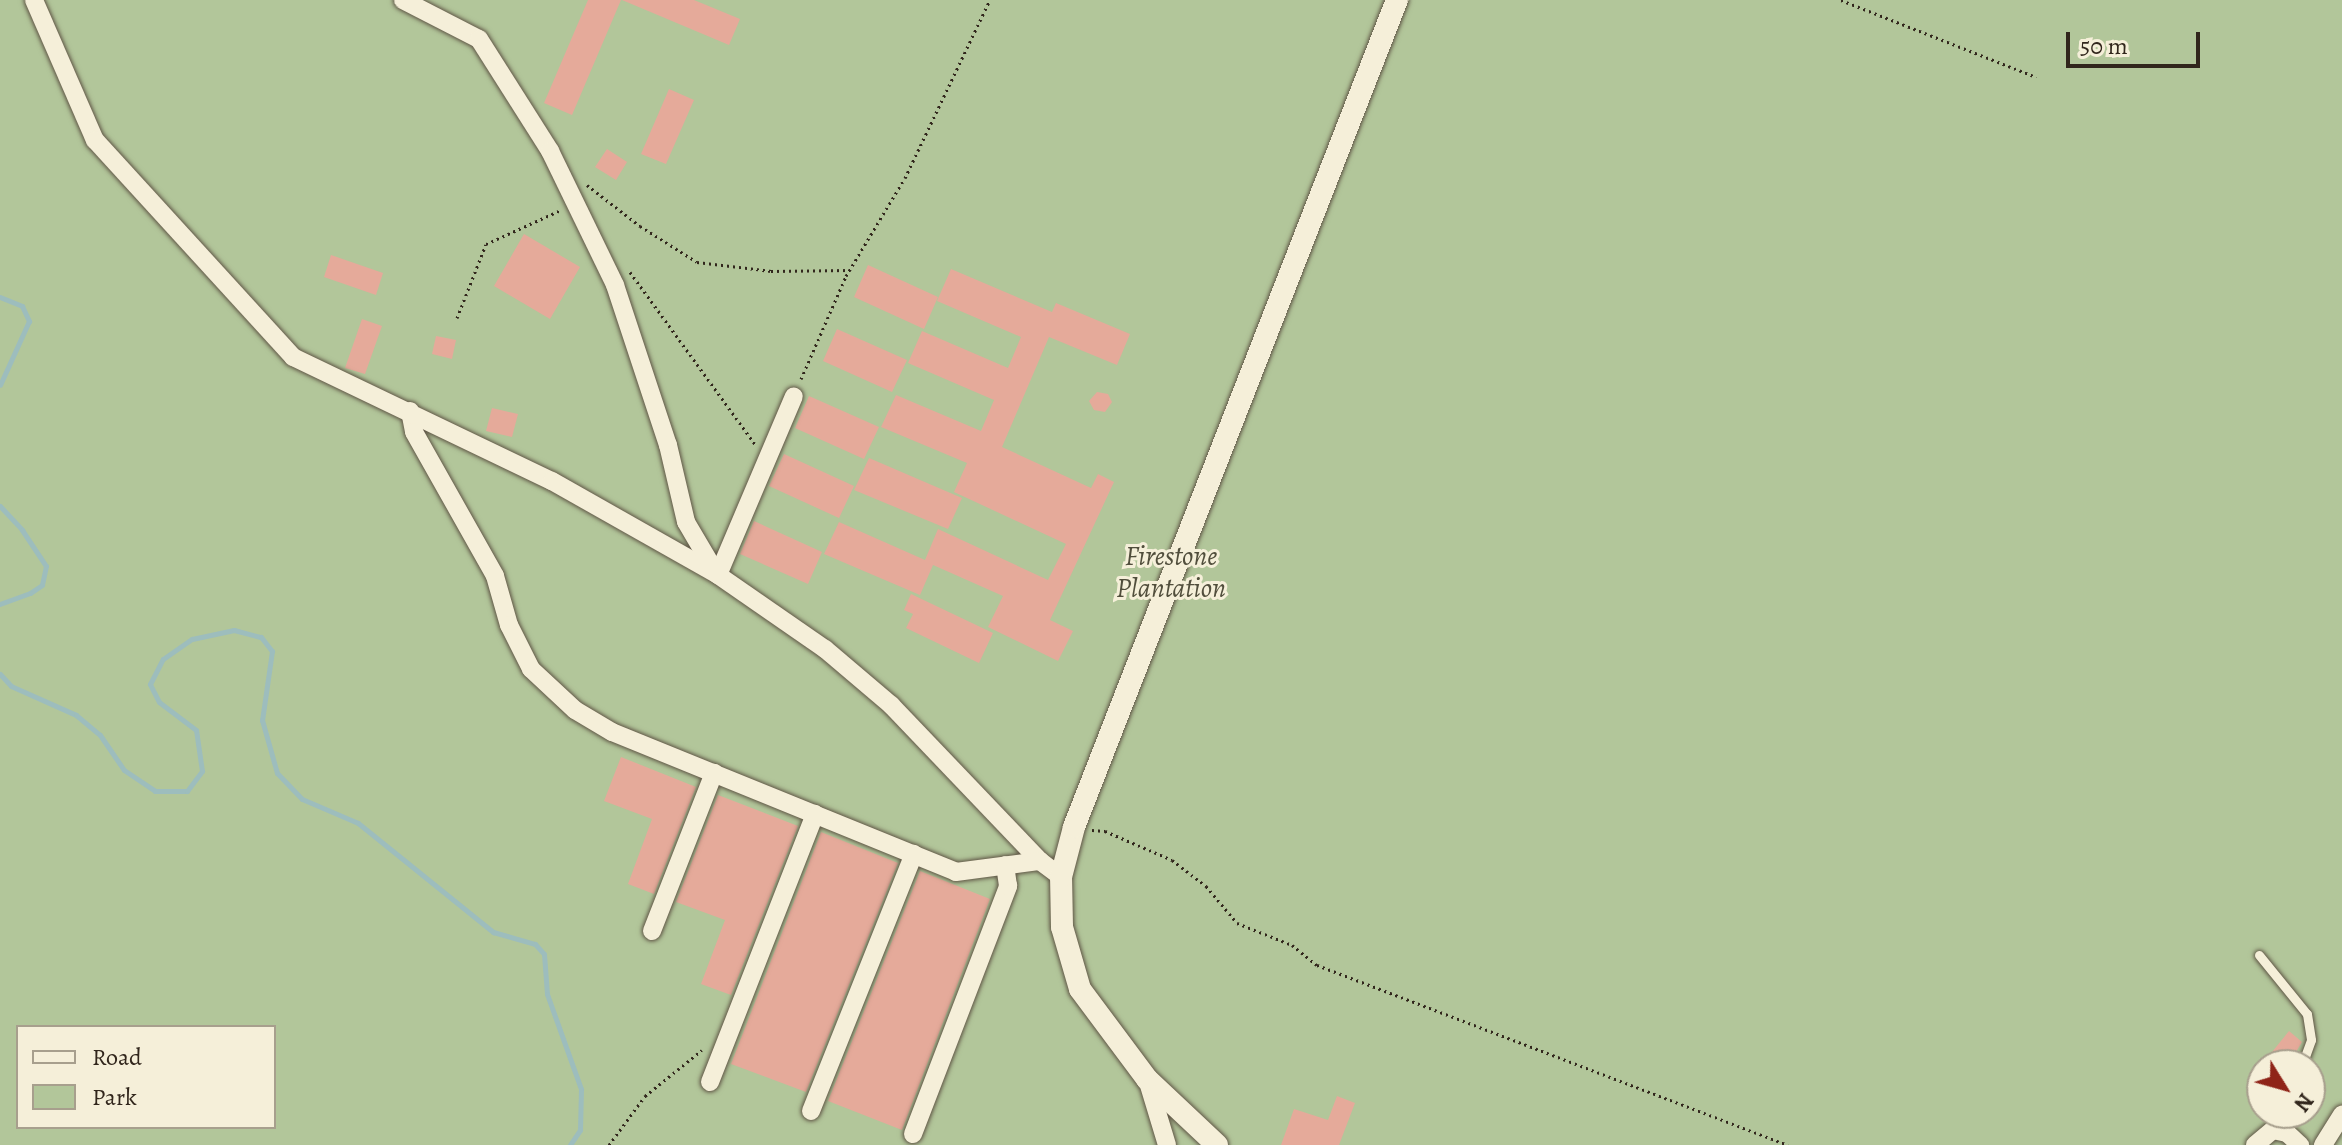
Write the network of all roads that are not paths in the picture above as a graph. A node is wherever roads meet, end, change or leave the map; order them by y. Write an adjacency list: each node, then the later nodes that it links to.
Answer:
1 (34, 0): 5 (street)
2 (403, 0): 6 (street)
3 (1397, 0): 12 (street)
4 (794, 396): 6 (street)
5 (410, 411): 6 (street); 7 (street)
6 (718, 575): 10 (street)
7 (714, 773): 8 (street); 13 (street)
8 (815, 814): 9 (street); 17 (street)
9 (914, 854): 11 (street); 18 (street)
10 (1040, 861): 11 (street); 12 (street)
11 (1005, 865): 22 (street)
12 (1061, 877): 16 (street)
13 (652, 931)
14 (2259, 955): 15 (lane)
15 (2308, 1049)
16 (1147, 1079): 23 (street); 24 (street)
17 (710, 1082)
18 (811, 1111)
19 (2342, 1115): 27 (street)
20 (2270, 1129): 25 (street)
21 (2284, 1129): 26 (street)
22 (913, 1134)
23 (1167, 1145)
24 (1217, 1145)
25 (2255, 1145)
26 (2300, 1145)
27 (2323, 1145)

